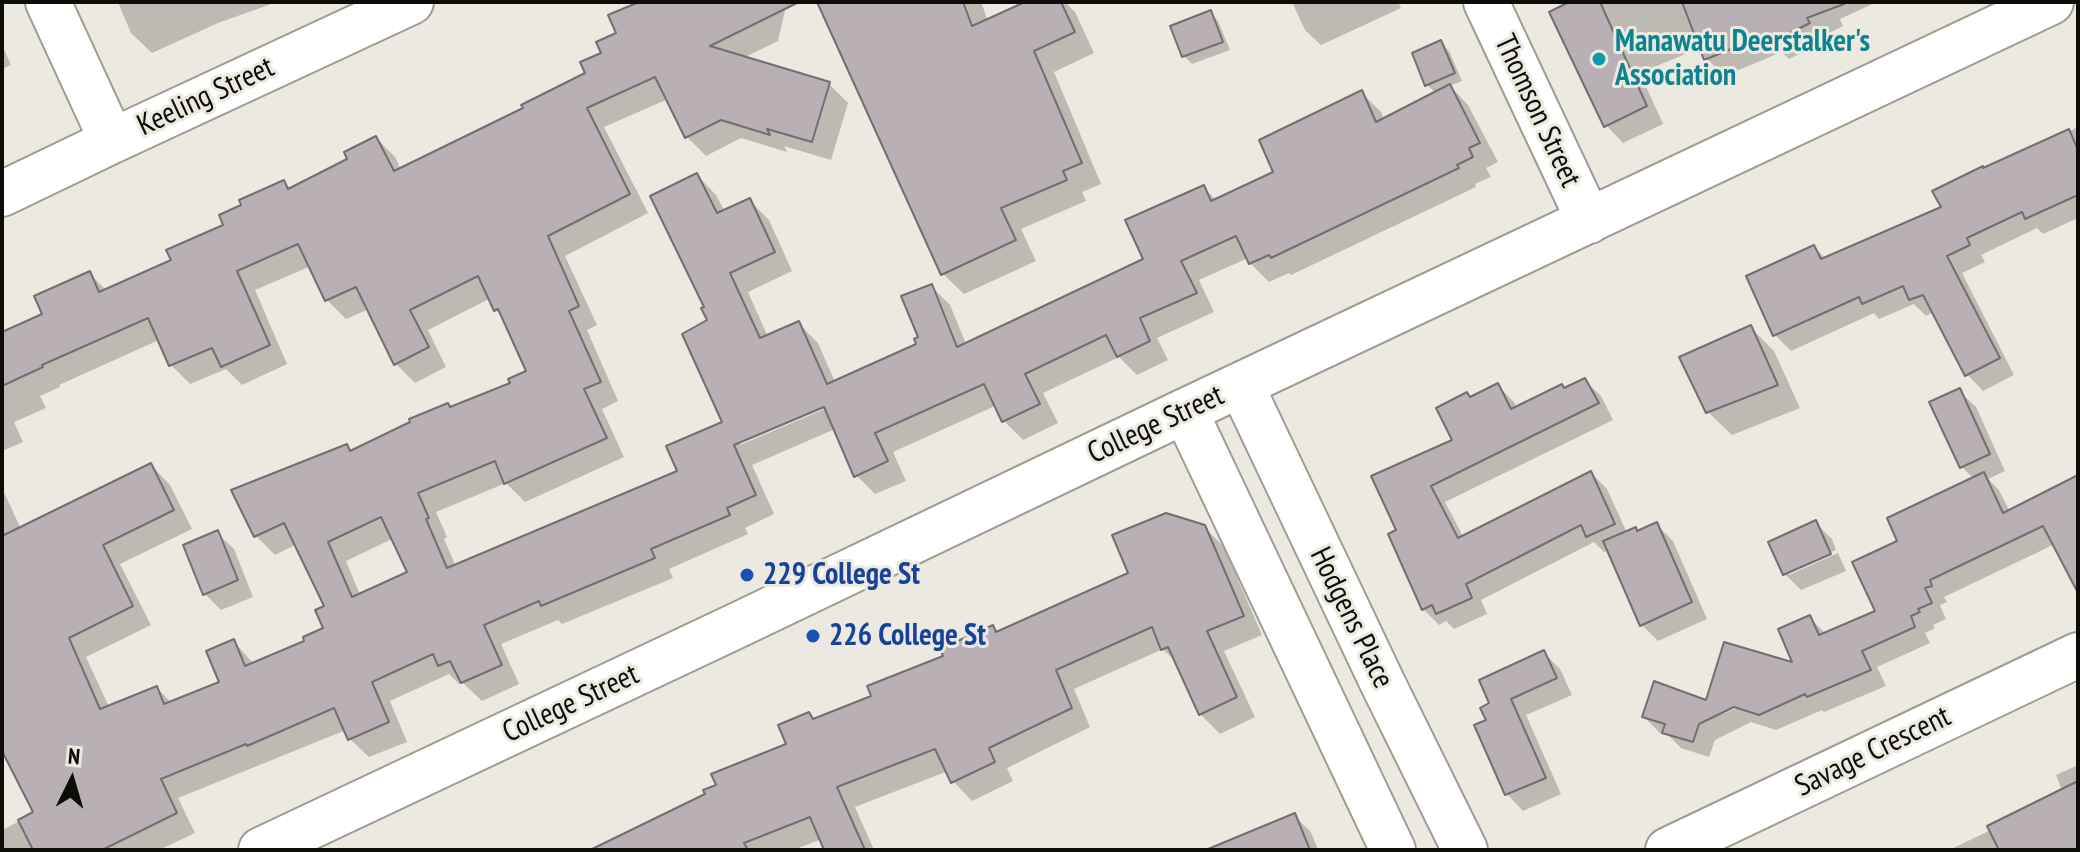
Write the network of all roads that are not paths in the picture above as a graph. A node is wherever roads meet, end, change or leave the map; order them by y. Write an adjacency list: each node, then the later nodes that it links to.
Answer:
1 (48, 2): 5 (street)
2 (411, 2): 5 (street, Keeling Street)
3 (1486, 2): 7 (street, Thomson Street)
4 (2051, 2): 7 (street, College Street)
5 (112, 141): 6 (street, Keeling Street)
6 (2, 194)
7 (1589, 221): 8 (street, College Street)
8 (1241, 385): 9 (street, College Street); 13 (street, Hodgens Place)
9 (1185, 411): 11 (street, College Street); 12 (street, Hodgens Place)
10 (2078, 655): 14 (street, Savage Crescent)
11 (261, 850)
12 (1393, 850)
13 (1465, 850)
14 (1668, 850)

